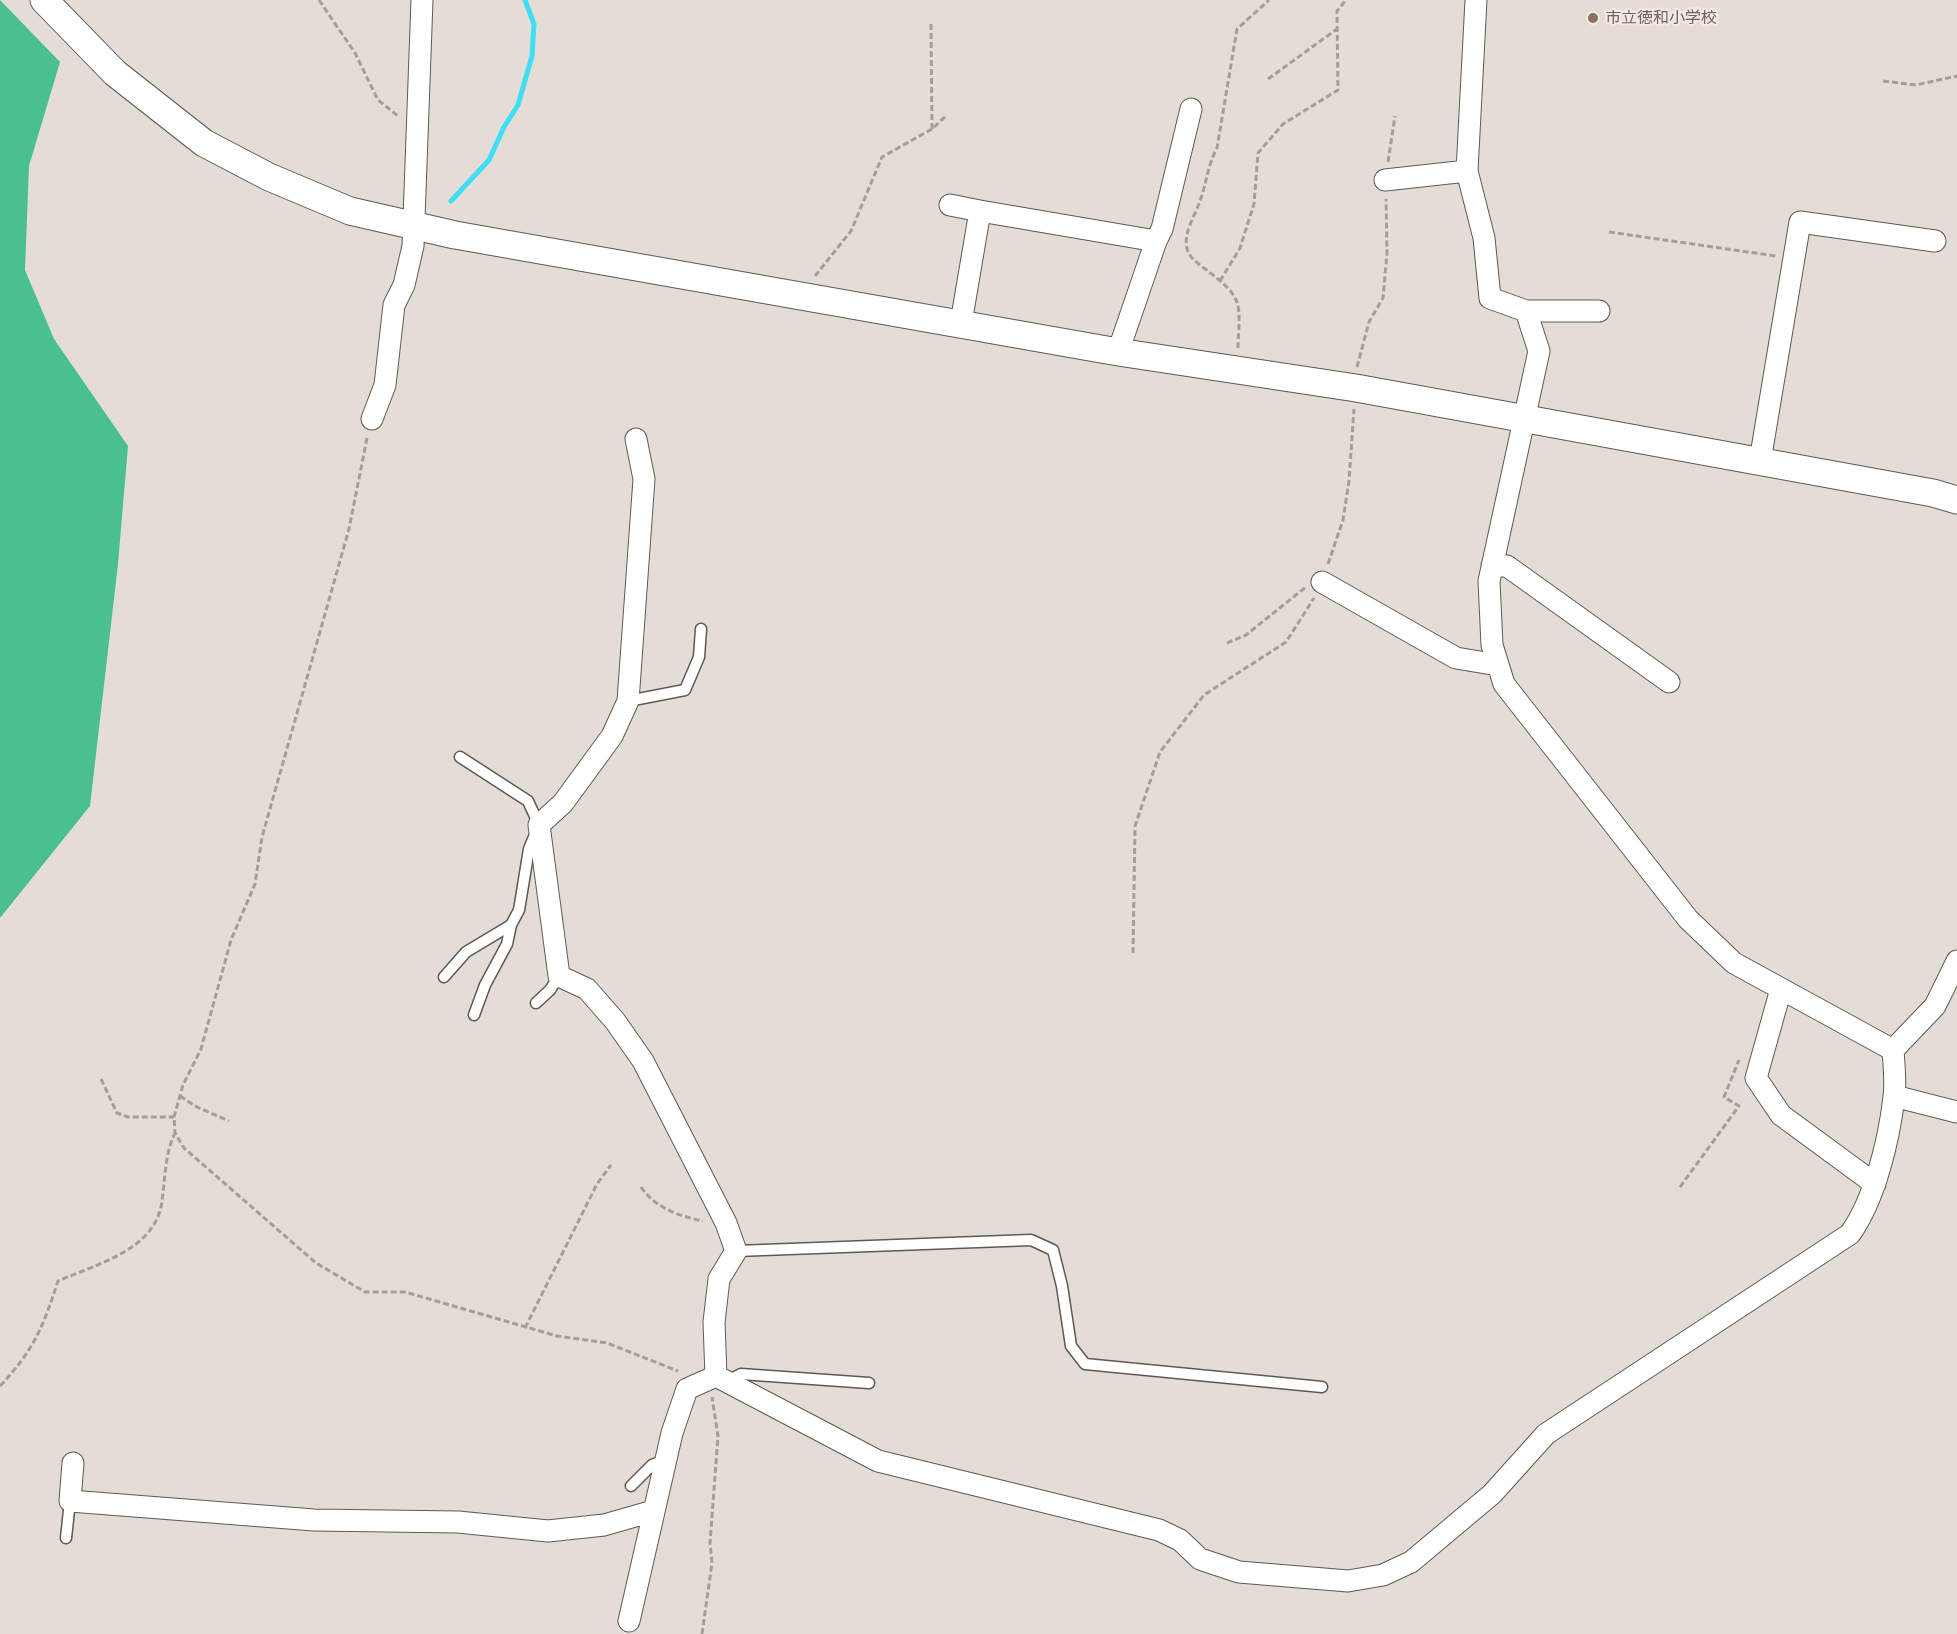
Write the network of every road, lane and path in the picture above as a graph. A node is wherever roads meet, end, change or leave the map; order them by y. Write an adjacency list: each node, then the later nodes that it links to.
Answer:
1 (44, 0): 21 (street)
2 (319, 0): 15 (path)
3 (422, 0): 15 (street)
4 (1269, 0): 26 (path)
5 (1346, 0): 8 (path)
6 (1476, 0): 17 (street)
7 (931, 24): 16 (path)
8 (1337, 29): 10 (path); 26 (path)
9 (1957, 76): 11 (path)
10 (1268, 79)
11 (1883, 81)
12 (1191, 109): 23 (street)
13 (947, 115): 16 (path)
14 (1395, 116): 18 (path)
15 (419, 125): 21 (street)
16 (932, 129): 27 (path)
17 (1467, 171): 18 (street); 28 (street)
18 (1385, 180): 33 (path)
19 (950, 205): 20 (street)
20 (980, 211): 23 (street); 30 (street)
21 (413, 225): 27 (street); 34 (street)
22 (1609, 232): 25 (path)
23 (1156, 241): 31 (street)
24 (1935, 241): 25 (street)
25 (1794, 259): 37 (street)
26 (1220, 281): 32 (path)
27 (797, 295): 30 (street)
28 (1526, 311): 29 (street); 35 (street)
29 (1599, 311)
30 (961, 323): 31 (street)
31 (1118, 352): 32 (street)
32 (1239, 371): 33 (street)
33 (1356, 388): 35 (street); 40 (path)
34 (372, 419): 59 (path)
35 (1522, 420): 37 (street); 39 (street)
36 (636, 439): 45 (street)
37 (1760, 461): 38 (street)
38 (1957, 500)
39 (1492, 566): 43 (street); 44 (street)
40 (1322, 582): 42 (path); 43 (street); 49 (path)
41 (701, 629): 45 (lane)
42 (1227, 643)
43 (1498, 665): 53 (street)
44 (1668, 682)
45 (628, 701): 47 (street)
46 (460, 757): 47 (lane)
47 (539, 825): 48 (lane); 51 (street)
48 (510, 925): 52 (lane); 55 (lane)
49 (1133, 953)
50 (1957, 961): 56 (street)
51 (559, 976): 54 (lane); 69 (street)
52 (444, 977)
53 (1781, 989): 56 (street); 66 (street)
54 (536, 1003)
55 (474, 1015)
56 (1893, 1050): 60 (street)
57 (1741, 1056): 68 (path)
58 (100, 1079): 62 (path)
59 (180, 1096): 62 (path); 63 (path)
60 (1894, 1096): 61 (street); 66 (street)
61 (1957, 1112)
62 (174, 1117): 64 (path)
63 (228, 1121)
64 (175, 1133): 71 (path); 74 (path)
65 (611, 1165): 71 (path)
66 (1875, 1184): 72 (street)
67 (641, 1187): 69 (path)
68 (1680, 1187)
69 (726, 1223): 70 (street)
70 (736, 1251): 72 (street); 75 (lane)
71 (525, 1328): 72 (path)
72 (721, 1379): 73 (lane); 76 (street); 83 (path)
73 (869, 1383)
74 (0, 1386)
75 (1322, 1386)
76 (665, 1460): 78 (lane); 80 (street)
77 (73, 1463): 79 (street)
78 (630, 1486)
79 (70, 1501): 80 (street); 81 (lane)
80 (653, 1511): 82 (street)
81 (66, 1538)
82 (629, 1621)
83 (702, 1634)

